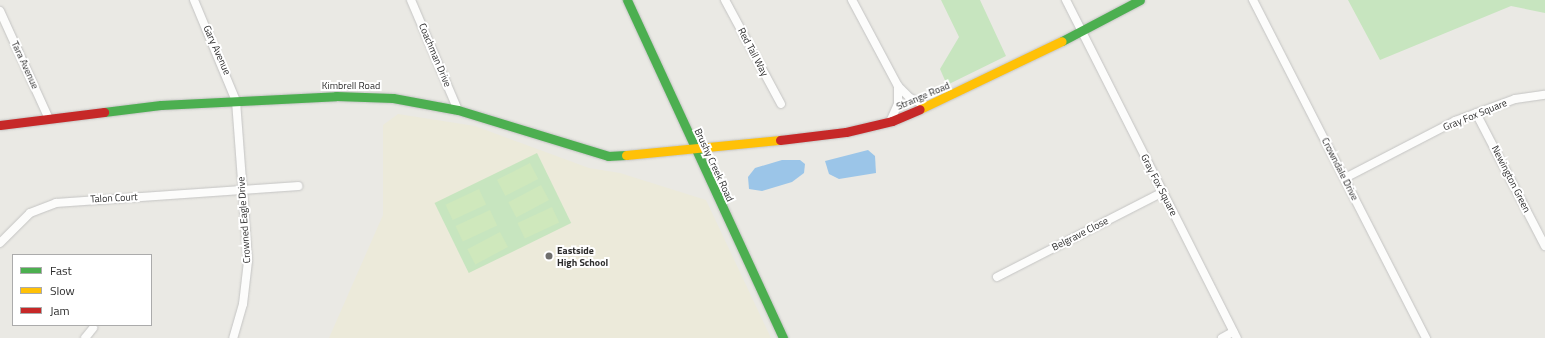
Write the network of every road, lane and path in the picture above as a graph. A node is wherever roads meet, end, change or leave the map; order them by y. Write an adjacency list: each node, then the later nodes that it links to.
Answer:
1 (194, 0): 13 (street, Gary Avenue)
2 (411, 0): 16 (street, Coachman Drive)
3 (627, 0): 21 (street, Brushy Creek Road)
4 (725, 0): 14 (street, Red Tail Way)
5 (852, 0): 11 (street)
6 (1066, 0): 10 (street, Gray Fox Square)
7 (1140, 0): 10 (street, Strange Road)
8 (1253, 0): 22 (street, Crowndale Drive)
9 (0, 11): 18 (street, Tara Avenue)
10 (1082, 31): 15 (street, Strange Road); 25 (street, Gray Fox Square)
11 (898, 86): 15 (street); 19 (street)
12 (1545, 95): 17 (street, Gray Fox Square)
13 (236, 101): 16 (street, Kimbrell Road); 18 (street, Kimbrell Road); 24 (street, Crowned Eagle Drive)
14 (781, 104)
15 (928, 107): 19 (street, Strange Road)
16 (458, 110): 21 (street, Kimbrell Road)
17 (1476, 113): 22 (street, Gray Fox Square); 27 (street, Newington Green)
18 (49, 119): 20 (street, Kimbrell Road)
19 (890, 122): 21 (street, Strange Road)
20 (0, 125)
21 (695, 150): 33 (street, Brushy Creek Road)
22 (1345, 178): 35 (street, Crowndale Drive)
23 (298, 186): 24 (street, Talon Court)
24 (243, 190): 26 (street, Talon Court); 32 (street, Crowned Eagle Drive)
25 (1162, 192): 28 (street, Belgrave Close); 30 (street, Gray Fox Square)
26 (0, 243)
27 (1545, 246)
28 (997, 277)
29 (93, 328): 31 (street)
30 (1235, 335): 34 (street)
31 (85, 338)
32 (233, 338)
33 (784, 338)
34 (1222, 338)
35 (1426, 338)

